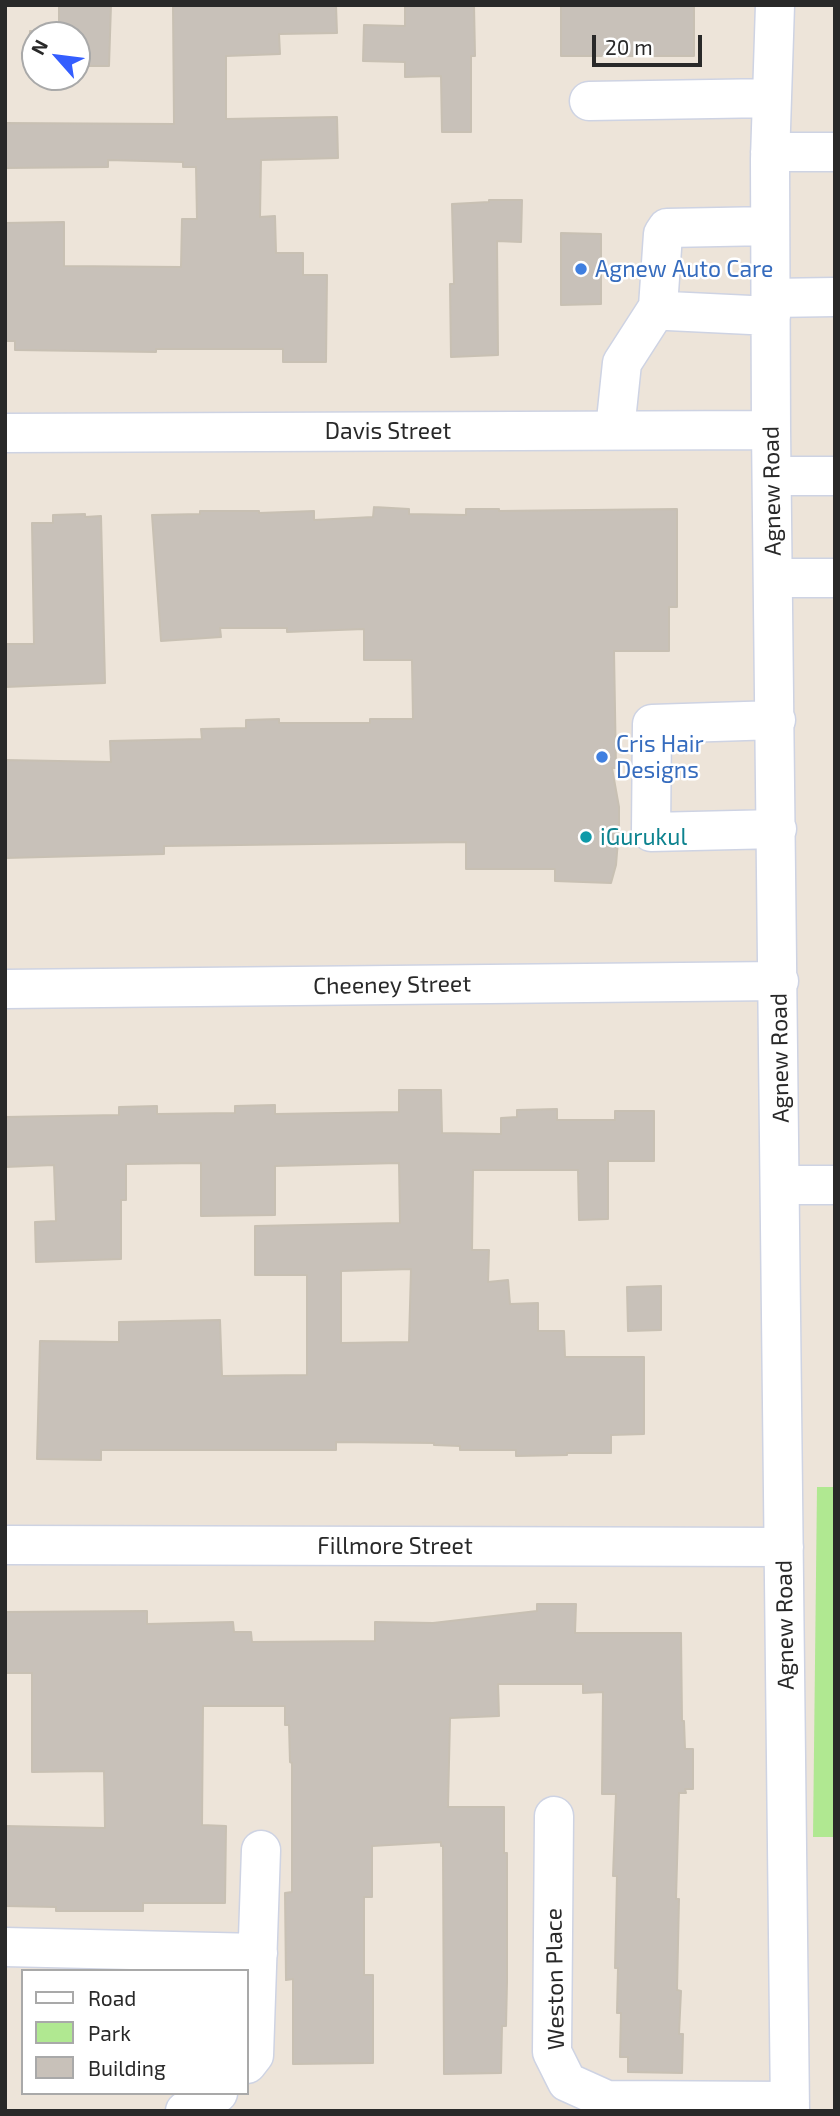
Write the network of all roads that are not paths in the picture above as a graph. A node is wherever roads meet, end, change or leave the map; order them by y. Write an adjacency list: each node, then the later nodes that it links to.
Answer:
1 (775, 5): 2 (street, Agnew Road)
2 (772, 98): 3 (street); 4 (street, Agnew Road)
3 (589, 101)
4 (770, 152): 5 (street); 6 (street, Agnew Road)
5 (835, 152)
6 (770, 226): 8 (street); 9 (street, Agnew Road)
7 (835, 297): 9 (street)
8 (658, 307): 9 (street); 10 (street)
9 (771, 307): 11 (street, Agnew Road)
10 (615, 430): 11 (street, Davis Street); 12 (street, Davis Street)
11 (771, 430): 13 (street, Agnew Road)
12 (5, 433)
13 (772, 476): 14 (street); 15 (street, Agnew Road)
14 (835, 476)
15 (774, 578): 16 (street); 17 (street, Agnew Road)
16 (835, 578)
17 (776, 720): 18 (street, Agnew Road); 18 (street)
18 (777, 829): 19 (street, Agnew Road)
19 (779, 981): 20 (street, Cheeney Street); 21 (street, Agnew Road)
20 (5, 989)
21 (781, 1185): 22 (street); 24 (street, Agnew Road)
22 (835, 1185)
23 (5, 1545): 24 (street, Fillmore Street)
24 (784, 1547): 31 (street, Agnew Road)
25 (554, 1816): 31 (street, Weston Place)
26 (261, 1850): 28 (street)
27 (5, 1947): 28 (street)
28 (258, 1953): 29 (street)
29 (248, 2063)
30 (214, 2095): 32 (street)
31 (790, 2106)
32 (185, 2111)

